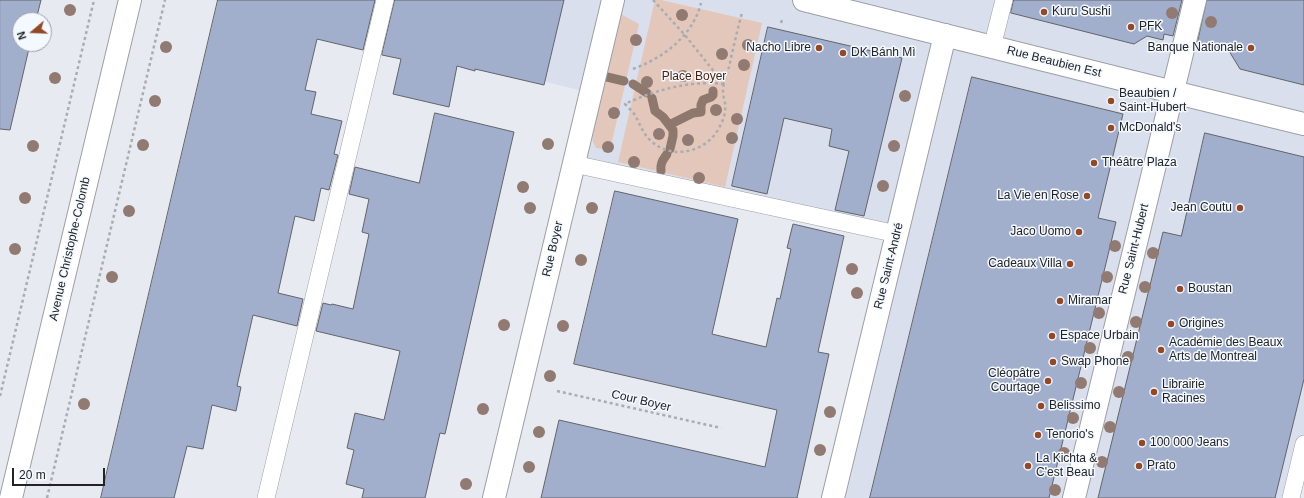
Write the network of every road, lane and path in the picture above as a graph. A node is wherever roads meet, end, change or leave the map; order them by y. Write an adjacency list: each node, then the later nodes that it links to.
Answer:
1 (94, 0): 22 (path)
2 (130, 0): 25 (street, Avenue Christophe-Colomb)
3 (165, 0): 26 (path)
4 (385, 0): 27 (lane)
5 (613, 0): 19 (street, Rue Boyer)
6 (653, 0): 12 (path)
7 (1004, 0): 14 (lane)
8 (1195, 0): 17 (street, Rue Saint-Hubert)
9 (811, 1): 13 (street, Rue Beaubien Est)
10 (701, 3): 12 (path)
11 (742, 14): 16 (path)
12 (684, 34): 15 (path); 16 (path)
13 (945, 35): 14 (street, Rue Beaubien Est); 20 (street, Rue Saint-André)
14 (992, 47): 17 (street, Rue Beaubien Est)
15 (633, 69)
16 (724, 84): 16 (path)
17 (1173, 92): 18 (street, Rue Beaubien Est); 30 (street, Rue Saint-Hubert)
18 (1304, 124)
19 (574, 164): 20 (lane); 28 (street, Rue Boyer)
20 (897, 234): 29 (street, Rue Saint-André)
21 (557, 391): 23 (path, Cour Boyer)
22 (0, 396)
23 (721, 428)
24 (1304, 444): 31 (lane)
25 (11, 498)
26 (47, 498)
27 (266, 498)
28 (494, 498)
29 (833, 498)
30 (1074, 498)
31 (1291, 498)

